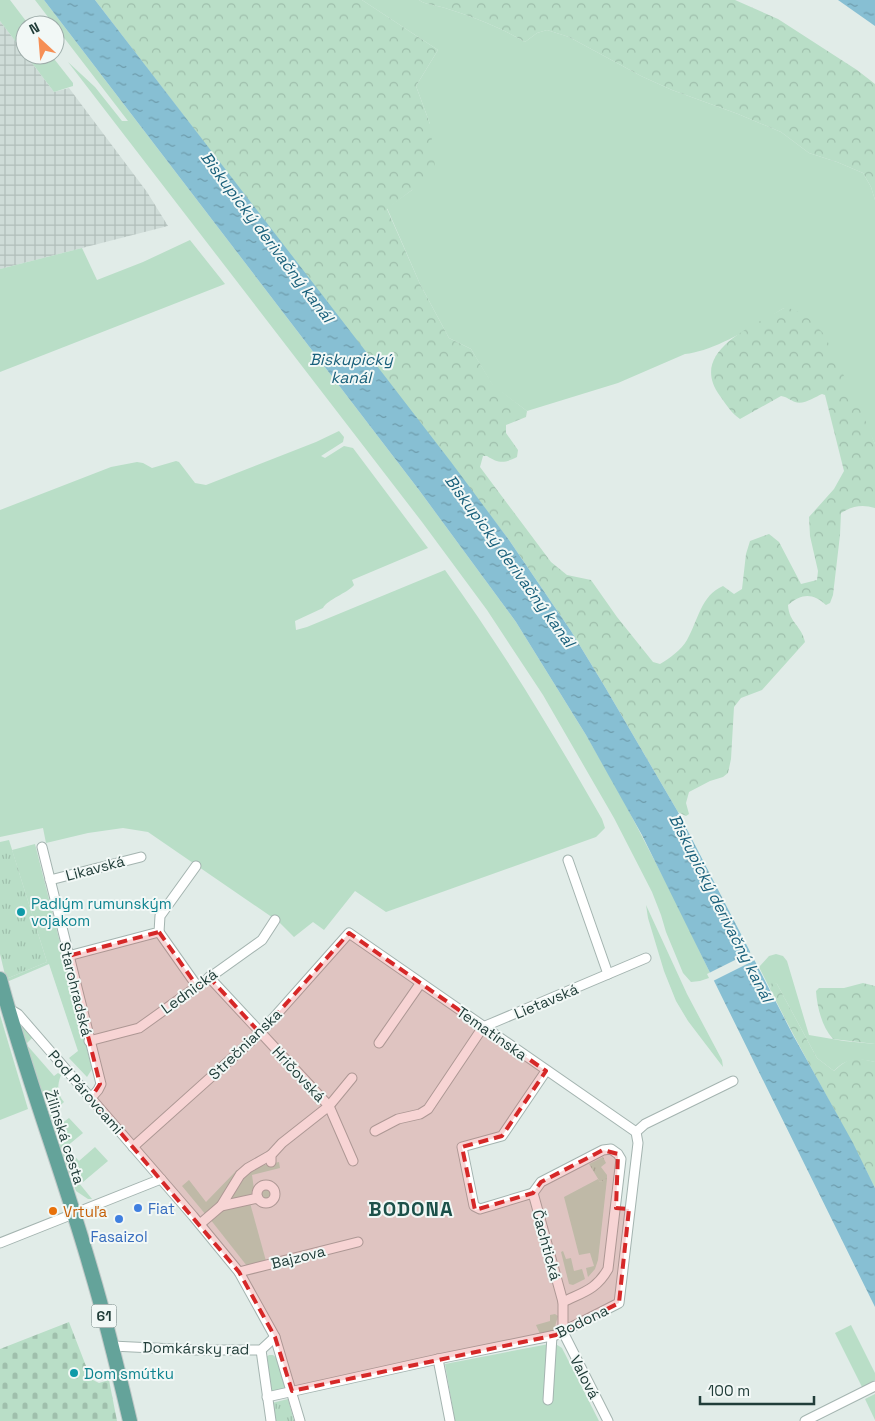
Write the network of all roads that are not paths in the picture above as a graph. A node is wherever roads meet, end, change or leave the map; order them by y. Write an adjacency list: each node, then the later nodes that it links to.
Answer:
1 (42, 847): 5 (street, Starohradská)
2 (141, 856): 5 (street, Likavská)
3 (568, 860): 11 (street)
4 (196, 866): 7 (street)
5 (50, 880): 9 (street, Starohradská)
6 (275, 920): 12 (street, Lednická)
7 (159, 932): 9 (street); 15 (street)
8 (349, 933): 14 (street, Tematínska); 18 (street, Strečnianska)
9 (68, 956): 19 (street, Starohradská)
10 (646, 958): 11 (street, Lietavská)
11 (608, 974): 17 (street, Lietavská)
12 (209, 977): 15 (street, Lednická); 18 (street, Hričovská)
13 (0, 979): 16 (main road, Žilinská cesta / 61)
14 (420, 984): 17 (street, Tematínska); 20 (street)
15 (197, 986): 19 (street, Lednická)
16 (8, 1008): 24 (street, Pod Párovcami); 36 (main road, Žilinská cesta / 61)
17 (483, 1027): 21 (street, Tematínska); 26 (street)
18 (260, 1032): 25 (street, Hričovská); 28 (street, Strečnianska)
19 (89, 1041): 24 (street, Starohradská)
20 (379, 1043)
21 (546, 1071): 27 (street, Tematínska); 31 (street)
22 (352, 1078): 25 (street)
23 (733, 1081): 27 (street)
24 (91, 1098): 28 (street, Pod Párovcami)
25 (329, 1106): 29 (street, Hričovská); 33 (street)
26 (375, 1131)
27 (636, 1132): 35 (street, Bodona)
28 (133, 1147): 30 (street, Pod Párovcami)
29 (353, 1161)
30 (161, 1179): 36 (street); 37 (street, Pod Párovcami)
31 (533, 1193): 34 (street, Čachtická); 41 (street, Čachtická)
32 (258, 1198): 33 (street)
33 (221, 1206): 37 (street)
34 (616, 1208): 35 (street); 41 (street, Čachtická)
35 (629, 1209): 42 (street, Bodona)
36 (73, 1213): 39 (street); 45 (main road, Žilinská cesta / 61)
37 (200, 1224): 40 (street, Pod Párovcami)
38 (358, 1242): 40 (street, Bajzova)
39 (0, 1243)
40 (239, 1272): 44 (street, Pod Párovcami)
41 (563, 1302): 42 (street, Čachtická)
42 (563, 1332): 43 (street, Bodona); 56 (street, Valová)
43 (552, 1336): 47 (street, Bodona); 51 (street)
44 (275, 1337): 46 (street, Domkársky rad); 49 (street, Pod Párovcami)
45 (112, 1346): 46 (street, Domkársky rad); 52 (main road, Žilinská cesta / 61)
46 (261, 1350): 50 (street)
47 (438, 1359): 49 (street, Bodona); 55 (street)
48 (875, 1386): 57 (street)
49 (292, 1392): 50 (street, Bodona); 54 (street, Pod Párovcami)
50 (267, 1397): 53 (street)
51 (548, 1400)
52 (130, 1421)
53 (270, 1421)
54 (300, 1421)
55 (450, 1421)
56 (608, 1421)
57 (805, 1421)

